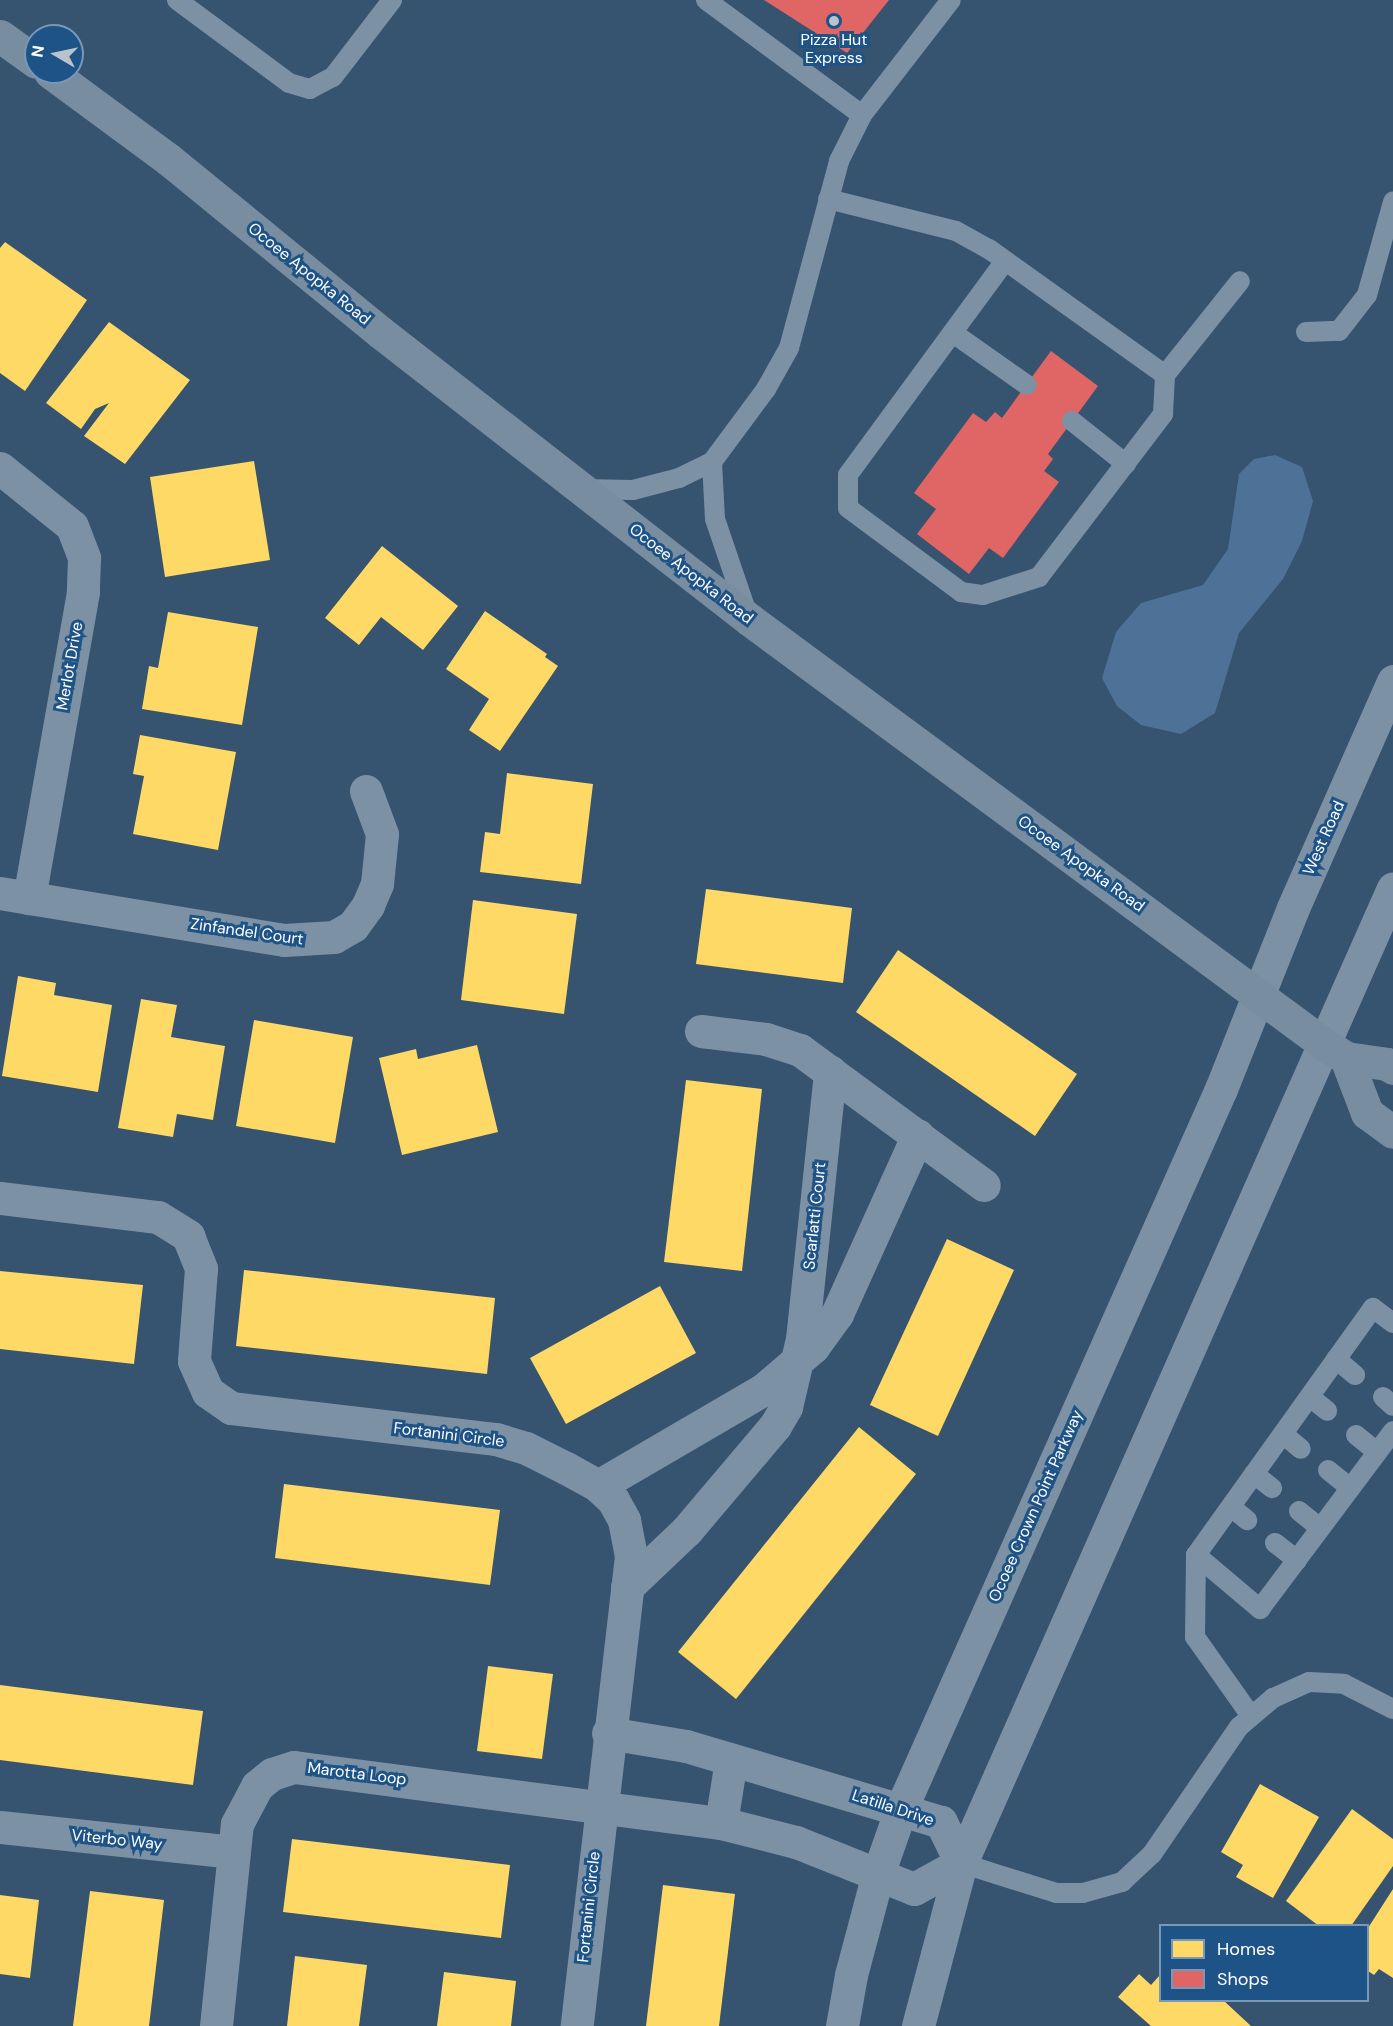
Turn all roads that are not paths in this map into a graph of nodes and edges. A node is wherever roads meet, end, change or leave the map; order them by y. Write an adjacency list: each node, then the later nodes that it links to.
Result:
1 (177, 0): 2 (lane)
2 (392, 0)
3 (706, 0): 8 (lane)
4 (951, 0): 8 (lane)
5 (0, 36): 6 (main road)
6 (24, 53)
7 (66, 84): 21 (main road, Ocoee Apopka Road)
8 (862, 115): 9 (lane)
9 (828, 199): 11 (lane); 18 (lane)
10 (1393, 202): 13 (lane)
11 (1005, 261): 14 (lane); 15 (lane)
12 (1240, 281): 15 (lane)
13 (1306, 332)
14 (953, 333): 16 (lane); 19 (lane)
15 (1165, 375): 19 (lane)
16 (1027, 385)
17 (1072, 421): 19 (lane)
18 (712, 462): 21 (lane); 22 (lane)
19 (1126, 464)
20 (0, 468): 26 (street, Merlot Drive)
21 (580, 489): 22 (main road, Ocoee Apopka Road)
22 (750, 621): 27 (main road, Ocoee Apopka Road)
23 (1393, 681): 27 (street, West Road)
24 (366, 791): 26 (street, Zinfandel Court)
25 (1393, 888): 29 (street)
26 (15, 895)
27 (1257, 995): 29 (main road, Ocoee Apopka Road); 65 (street, Ocoee Crown Point Parkway)
28 (701, 1031): 31 (street)
29 (1334, 1051): 30 (main road, Ocoee Apopka Road); 32 (main road); 69 (street)
30 (1393, 1068)
31 (830, 1071): 33 (street); 38 (street, Scarlatti Court)
32 (1393, 1132)
33 (918, 1135): 34 (street); 38 (street, Scarlatti Court)
34 (984, 1185)
35 (0, 1198): 49 (street, Fortanini Circle)
36 (1393, 1323): 37 (lane)
37 (1336, 1359): 39 (lane); 40 (lane)
38 (799, 1361): 49 (street, Scarlatti Court); 59 (street, Scarlatti Court)
39 (1356, 1375)
40 (1310, 1397): 41 (lane); 43 (lane)
41 (1327, 1412)
42 (1393, 1431): 46 (lane)
43 (1283, 1434): 45 (lane); 48 (lane)
44 (1356, 1435): 46 (lane)
45 (1301, 1449)
46 (1377, 1452): 51 (lane)
47 (1328, 1470): 51 (lane)
48 (1254, 1474): 50 (lane); 52 (lane)
49 (598, 1486): 59 (street, Fortanini Circle)
50 (1272, 1488)
51 (1350, 1488): 55 (lane)
52 (1231, 1507): 54 (lane); 57 (lane)
53 (1299, 1510): 55 (lane)
54 (1247, 1520)
55 (1320, 1528): 58 (lane)
56 (1275, 1543): 58 (lane)
57 (1196, 1555): 58 (lane); 61 (lane)
58 (1297, 1560)
59 (627, 1587): 62 (street, Fortanini Circle)
60 (1393, 1709): 61 (lane)
61 (1251, 1716): 69 (lane)
62 (608, 1733): 63 (street, Latilla Drive); 64 (street, Fortanini Circle)
63 (732, 1760): 65 (street, Latilla Drive); 66 (street)
64 (600, 1805): 66 (street); 68 (street, Marotta Loop); 72 (street, Fortanini Circle)
65 (901, 1809): 69 (street, Latilla Drive); 70 (street, Ocoee Crown Point Parkway)
66 (721, 1823): 70 (street)
67 (0, 1827): 68 (street, Viterbo Way)
68 (234, 1852): 71 (street, Marotta Loop)
69 (961, 1863): 70 (street); 74 (street)
70 (877, 1877): 73 (street, Ocoee Crown Point Parkway)
71 (216, 2026)
72 (577, 2026)
73 (842, 2026)
74 (918, 2026)

